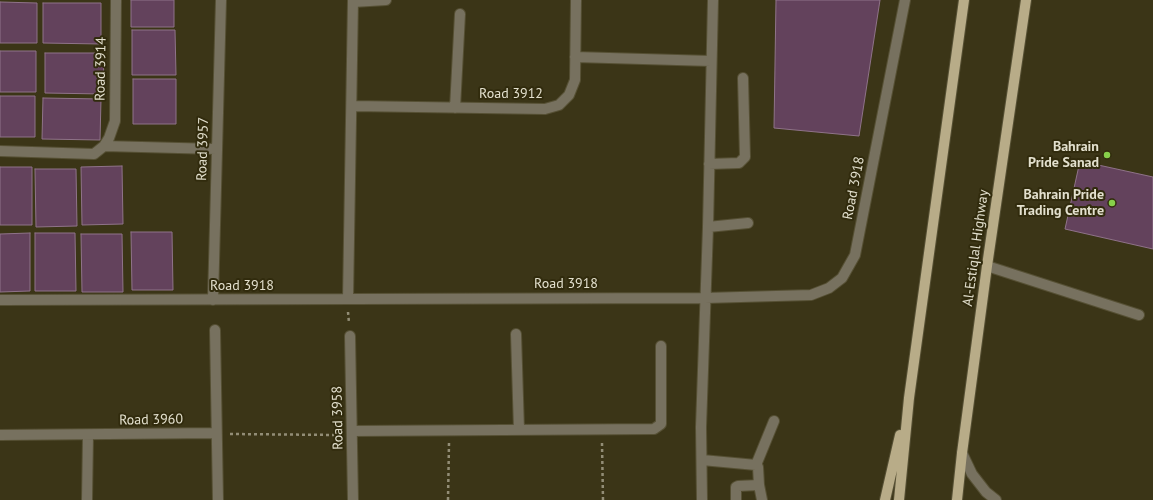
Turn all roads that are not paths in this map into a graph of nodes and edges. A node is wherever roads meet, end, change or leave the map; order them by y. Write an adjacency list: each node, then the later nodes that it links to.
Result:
1 (116, 0): 16 (street, Road 3914)
2 (222, 0): 17 (street, Road 3957)
3 (386, 0): 9 (street)
4 (576, 0): 11 (street, Road 3912)
5 (713, 0): 12 (street)
6 (905, 0): 23 (street, Road 3918)
7 (964, 0): 32 (main road)
8 (1026, 0): 22 (main road, Al-Estiqlal Highway)
9 (353, 1): 14 (street)
10 (460, 14): 15 (street)
11 (575, 57): 12 (street); 15 (street, Road 3912)
12 (711, 61): 19 (street)
13 (743, 78): 19 (street)
14 (353, 106): 15 (street, Road 3912); 24 (street)
15 (455, 108)
16 (107, 142): 17 (street); 18 (street)
17 (216, 149): 26 (street, Road 3957)
18 (0, 152)
19 (709, 164): 21 (street)
20 (748, 223): 21 (street)
21 (708, 227): 23 (street)
22 (987, 266): 27 (street); 39 (main road, Al-Estiqlal Highway)
23 (705, 298): 24 (street, Road 3918); 40 (street)
24 (348, 299): 26 (street, Road 3918)
25 (0, 300): 26 (street, Road 3918)
26 (213, 300)
27 (1139, 315)
28 (214, 330): 35 (street)
29 (516, 334): 34 (street)
30 (350, 336): 36 (street, Road 3958)
31 (661, 346): 34 (street)
32 (909, 398): 49 (main road); 50 (main road)
33 (774, 421): 41 (street)
34 (519, 430): 36 (street)
35 (216, 433): 38 (street, Road 3960); 44 (street)
36 (352, 433): 45 (street, Road 3958)
37 (0, 435): 38 (street, Road 3960)
38 (88, 436): 43 (street)
39 (962, 453): 51 (main road, Al-Estiqlal Highway); 52 (street)
40 (702, 460): 41 (street); 46 (street)
41 (756, 465): 42 (street)
42 (759, 485): 47 (street); 48 (street)
43 (87, 500)
44 (218, 500)
45 (353, 500)
46 (702, 500)
47 (736, 500)
48 (762, 500)
49 (884, 500)
50 (899, 500)
51 (957, 500)
52 (996, 500)

